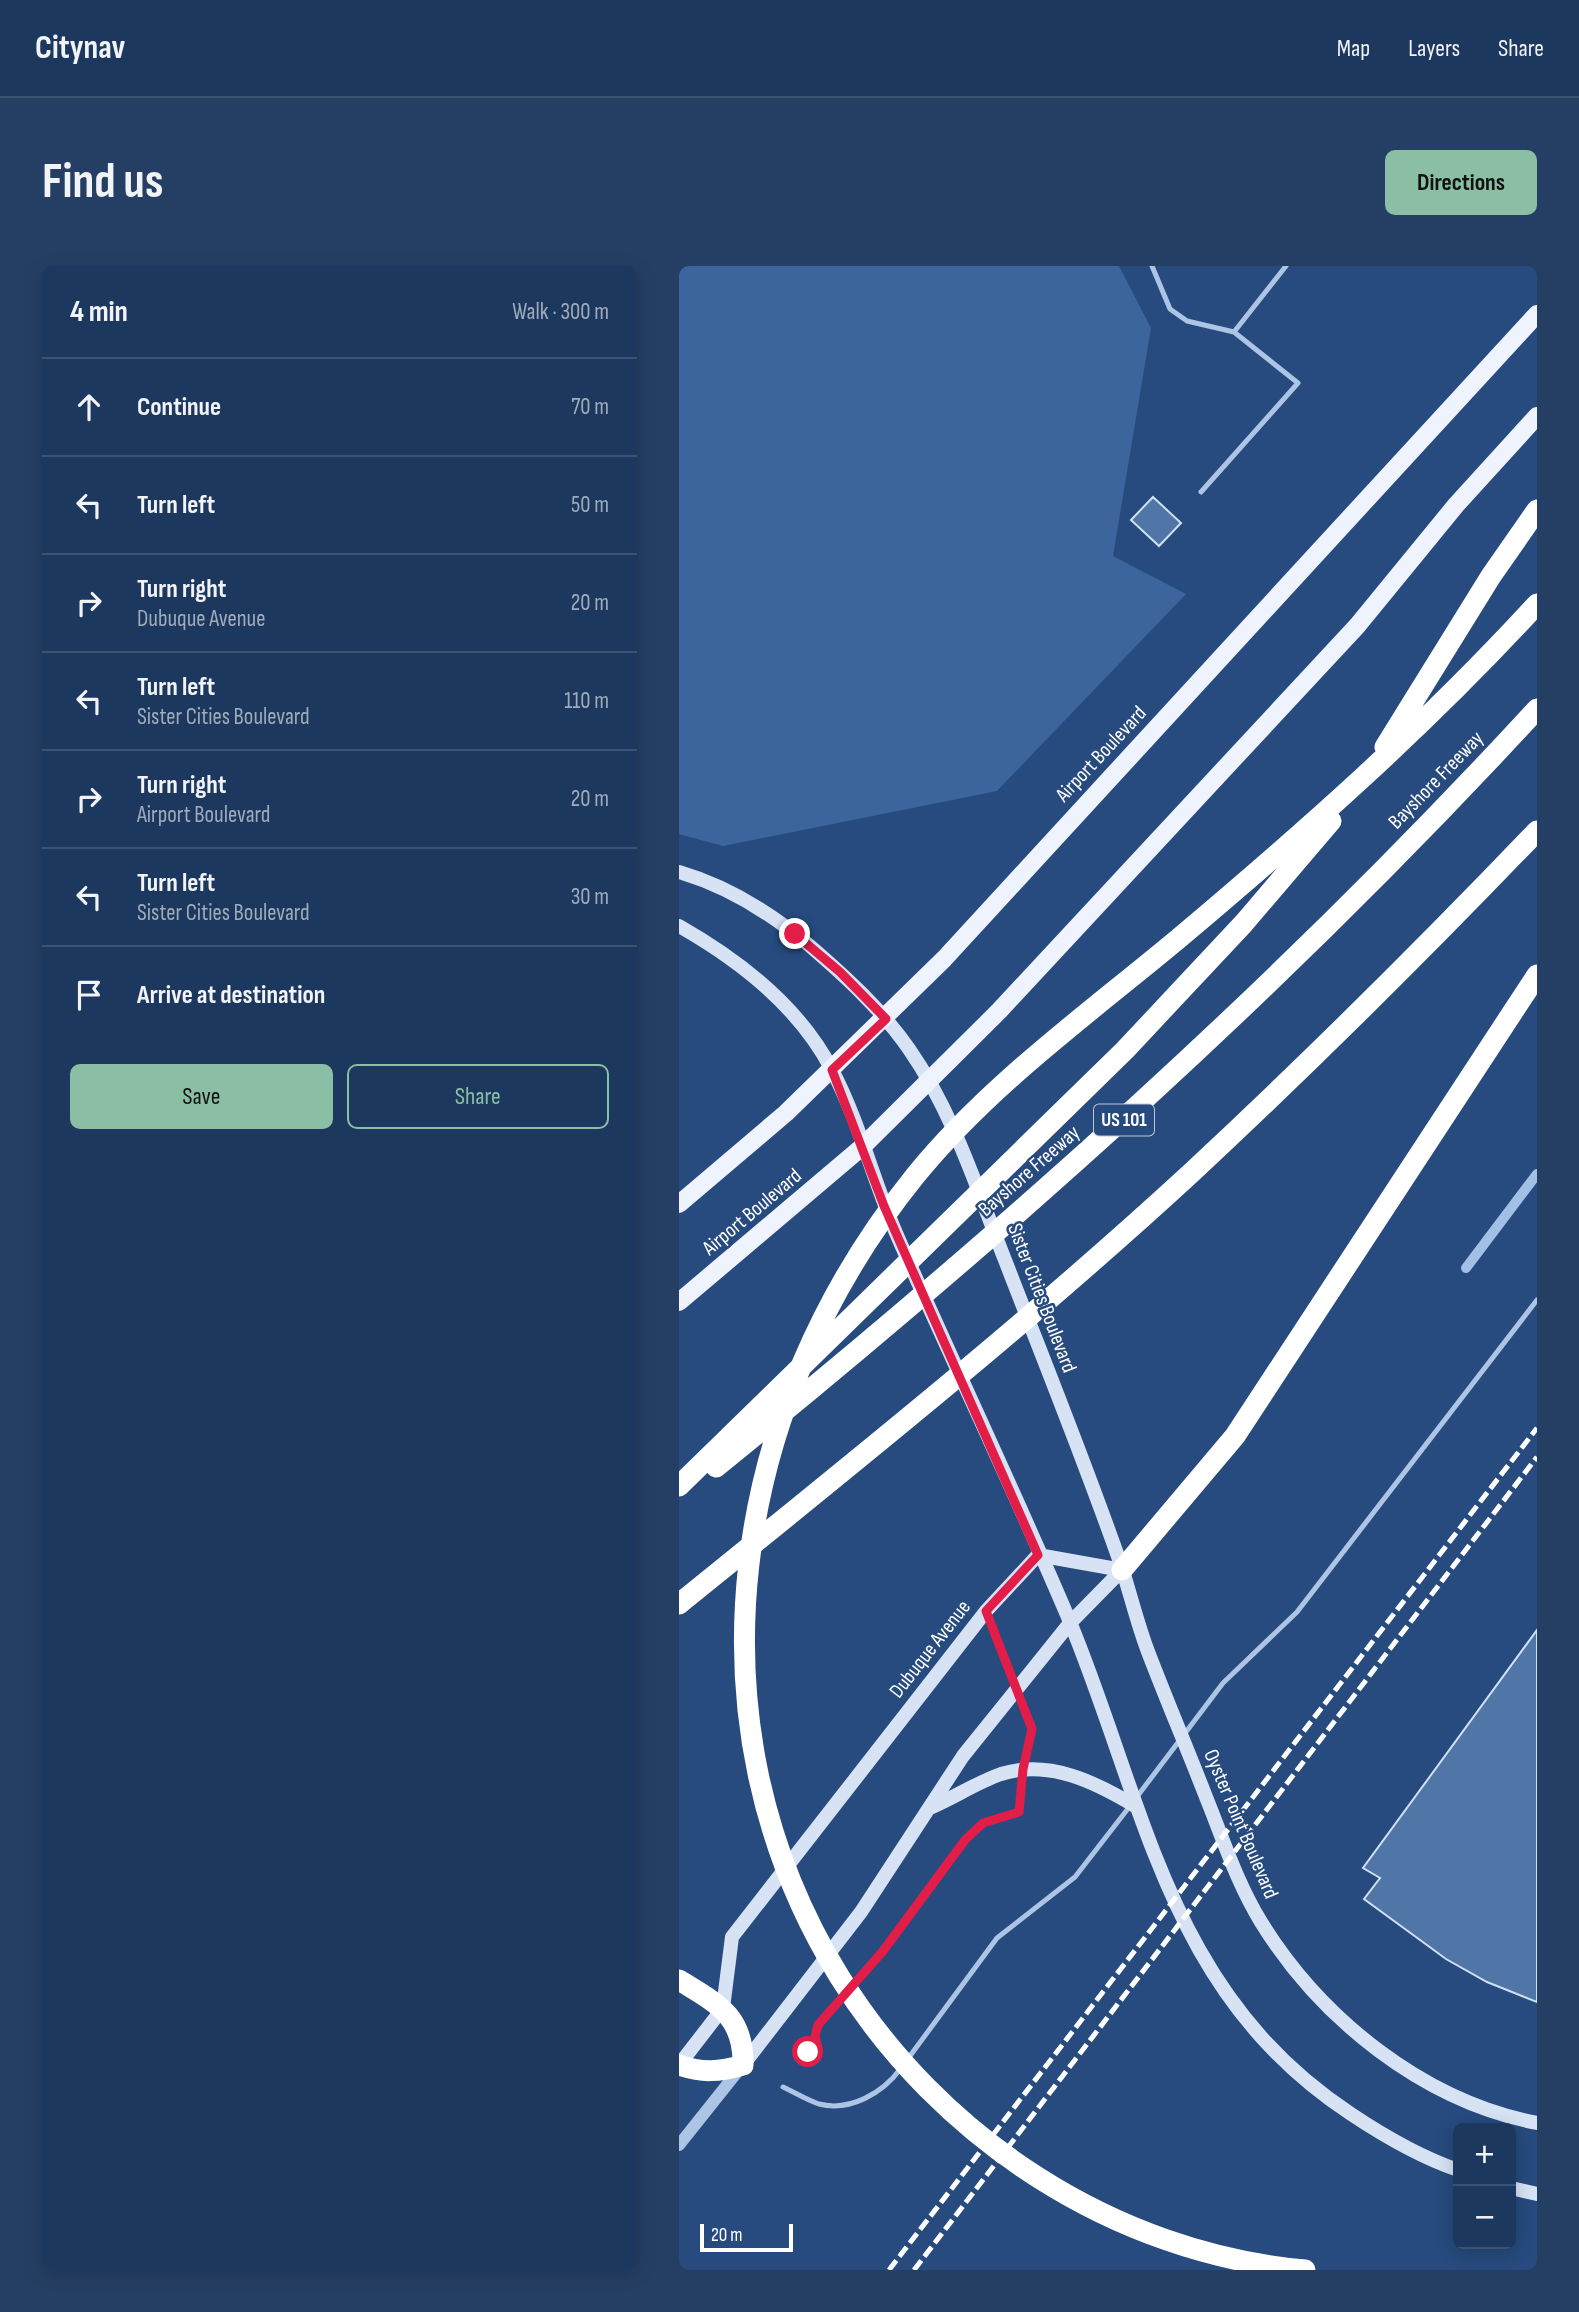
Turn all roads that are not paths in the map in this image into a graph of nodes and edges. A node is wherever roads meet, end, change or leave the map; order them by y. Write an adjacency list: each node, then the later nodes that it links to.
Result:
1 (1151, 266): 4 (lane)
2 (1286, 266): 4 (lane)
3 (1537, 314): 14 (main road, Airport Boulevard)
4 (1234, 332): 6 (lane)
5 (1537, 416): 16 (main road, Airport Boulevard)
6 (1201, 492)
7 (1537, 510): 21 (highway)
8 (1537, 604): 39 (highway)
9 (1537, 709): 22 (highway, Bayshore Freeway / US 101)
10 (1537, 831): 25 (highway)
11 (679, 872): 14 (main road, Sister Cities Boulevard)
12 (679, 926): 15 (main road)
13 (1537, 975): 24 (highway)
14 (886, 1019): 15 (main road, Airport Boulevard); 16 (main road, Sister Cities Boulevard)
15 (832, 1070): 17 (main road); 18 (main road, Airport Boulevard)
16 (929, 1082): 17 (main road, Airport Boulevard); 24 (main road, Sister Cities Boulevard)
17 (862, 1147): 20 (main road, Airport Boulevard); 23 (main road)
18 (679, 1204)
19 (1537, 1300): 33 (lane)
20 (679, 1303)
21 (679, 1486)
22 (679, 1497)
23 (1038, 1555): 24 (main road); 26 (main road); 30 (main road, Dubuque Avenue)
24 (1122, 1570): 26 (main road); 34 (main road, Oyster Point Boulevard)
25 (679, 1604)
26 (1070, 1623): 27 (main road); 28 (main road)
27 (1135, 1805): 28 (main road); 36 (main road)
28 (932, 1808): 31 (main road)
29 (679, 1980): 30 (highway)
30 (723, 2008): 31 (highway); 32 (main road)
31 (743, 2064): 32 (highway); 35 (street)
32 (679, 2065)
33 (783, 2087)
34 (1537, 2123)
35 (679, 2145)
36 (1453, 2168)
37 (1516, 2189): 38 (main road)
38 (1537, 2193)
39 (1295, 2269)

